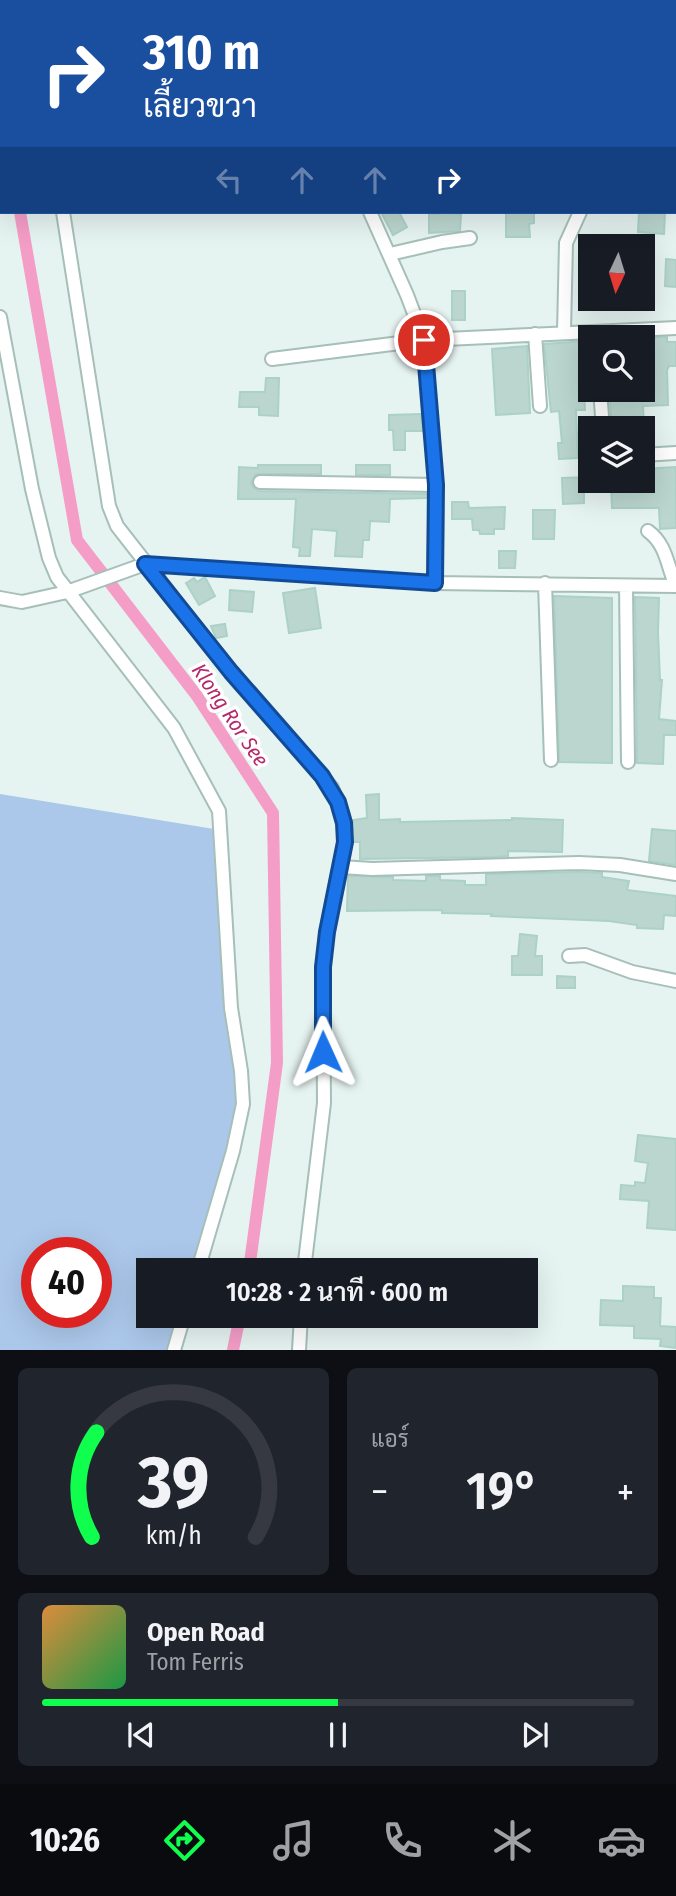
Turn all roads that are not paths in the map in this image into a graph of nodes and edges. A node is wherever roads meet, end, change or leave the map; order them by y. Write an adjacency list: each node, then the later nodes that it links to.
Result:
1 (63, 214): 21 (street)
2 (371, 214): 5 (street)
3 (579, 214): 9 (street)
4 (470, 238): 5 (street)
5 (390, 254): 13 (street)
6 (0, 317): 12 (street)
7 (676, 328): 8 (street)
8 (655, 330)
9 (564, 332): 10 (street); 11 (street)
10 (578, 333)
11 (535, 334): 13 (street); 15 (street)
12 (1, 340): 26 (street)
13 (424, 340): 14 (street); 19 (street)
14 (272, 359)
15 (540, 406)
16 (676, 453): 17 (street)
17 (655, 454)
18 (260, 482): 19 (street)
19 (436, 485): 22 (street)
20 (648, 531): 25 (street)
21 (140, 565): 22 (street); 26 (street); 30 (street)
22 (435, 583): 23 (street)
23 (545, 583): 24 (street); 28 (street)
24 (626, 586): 25 (street); 29 (street)
25 (676, 586)
26 (71, 590): 27 (street); 34 (street)
27 (0, 598)
28 (551, 760)
29 (628, 762)
30 (341, 867): 31 (street); 35 (street)
31 (676, 874)
32 (569, 956): 33 (street)
33 (676, 981)
34 (202, 1258)
35 (305, 1258)
36 (180, 1328): 38 (street)
37 (300, 1328): 39 (street)
38 (174, 1350)
39 (299, 1350)

